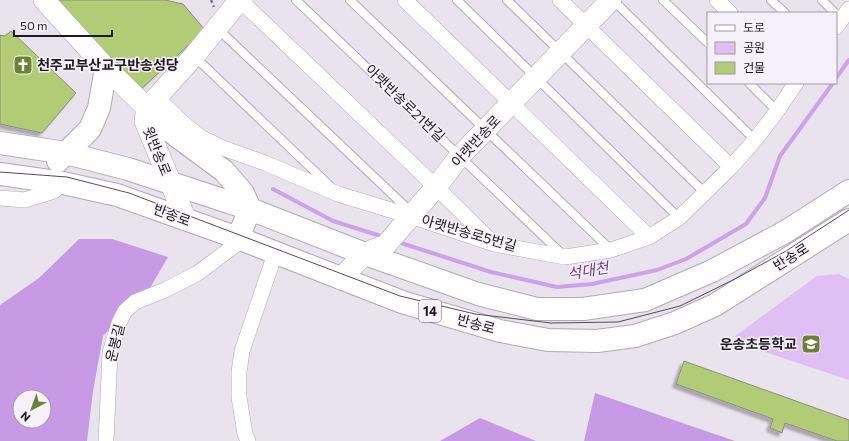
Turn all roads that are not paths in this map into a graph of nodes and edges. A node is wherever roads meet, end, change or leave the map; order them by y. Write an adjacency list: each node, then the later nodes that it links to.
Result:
1 (44, 0): 22 (main road, 윗반송로)
2 (241, 0): 18 (main road); 39 (street)
3 (296, 0): 33 (lane, 아랫반송로21번길)
4 (350, 0): 29 (lane)
5 (405, 0): 27 (street)
6 (457, 0): 23 (lane)
7 (507, 0): 20 (lane)
8 (560, 0): 17 (street)
9 (612, 0): 17 (main road, 아랫반송로); 30 (lane)
10 (663, 0): 19 (lane)
11 (717, 0): 14 (street)
12 (771, 0): 15 (lane)
13 (822, 0): 16 (lane)
14 (729, 12)
15 (784, 12)
16 (836, 12)
17 (586, 26): 20 (main road, 아랫반송로); 34 (street)
18 (217, 28): 21 (main road); 45 (lane)
19 (707, 42)
20 (560, 53): 23 (main road, 아랫반송로); 41 (lane)
21 (194, 56): 26 (main road); 42 (lane, 아랫반송로5번길)
22 (106, 68): 26 (main road, 윗반송로); 32 (main road)
23 (536, 78): 27 (main road, 아랫반송로); 46 (lane)
24 (750, 84): 28 (lane)
25 (795, 84): 28 (street, 아랫반송로5번길)
26 (152, 103): 37 (main road, 윗반송로); 42 (street, 아랫반송로5번길); 44 (main road)
27 (512, 103): 29 (main road, 아랫반송로); 49 (street)
28 (777, 111): 30 (street, 아랫반송로5번길)
29 (486, 130): 33 (main road, 아랫반송로); 52 (lane)
30 (755, 140): 34 (street, 아랫반송로5번길)
31 (0, 143): 32 (main road, 반송로 / 14)
32 (66, 153): 36 (main road); 37 (main road, 반송로 / 14)
33 (460, 156): 39 (main road, 아랫반송로); 55 (lane, 아랫반송로21번길)
34 (731, 167): 41 (street, 아랫반송로5번길)
35 (0, 174): 36 (main road, 반송로 / 14)
36 (39, 180): 38 (main road, 반송로 / 14)
37 (169, 182): 44 (main road, 반송로 / 14); 47 (main road, 윗반송로)
38 (63, 183): 43 (street); 47 (main road, 반송로 / 14)
39 (436, 186): 45 (main road, 아랫반송로); 51 (street)
40 (849, 191): 54 (main road, 반송로 / 14)
41 (705, 193): 46 (street, 아랫반송로5번길)
42 (338, 194): 45 (street, 아랫반송로5번길)
43 (0, 198)
44 (250, 209): 50 (main road); 54 (main road, 반송로 / 14)
45 (410, 216): 51 (street, 아랫반송로5번길); 54 (main road, 아랫반송로)
46 (679, 218): 49 (street, 아랫반송로5번길)
47 (186, 220): 50 (main road, 반송로 / 14)
48 (849, 220): 56 (main road, 반송로 / 14)
49 (649, 237): 52 (street, 아랫반송로5번길)
50 (238, 238): 53 (main road, 반송로 / 14); 57 (street, 운봉길)
51 (494, 244): 55 (street, 아랫반송로5번길)
52 (610, 250): 55 (street, 아랫반송로5번길)
53 (275, 254): 56 (main road, 반송로 / 14); 58 (street)
54 (364, 254): 56 (main road, 아랫반송로)
55 (565, 257)
56 (341, 278)
57 (106, 441)
58 (248, 441)

